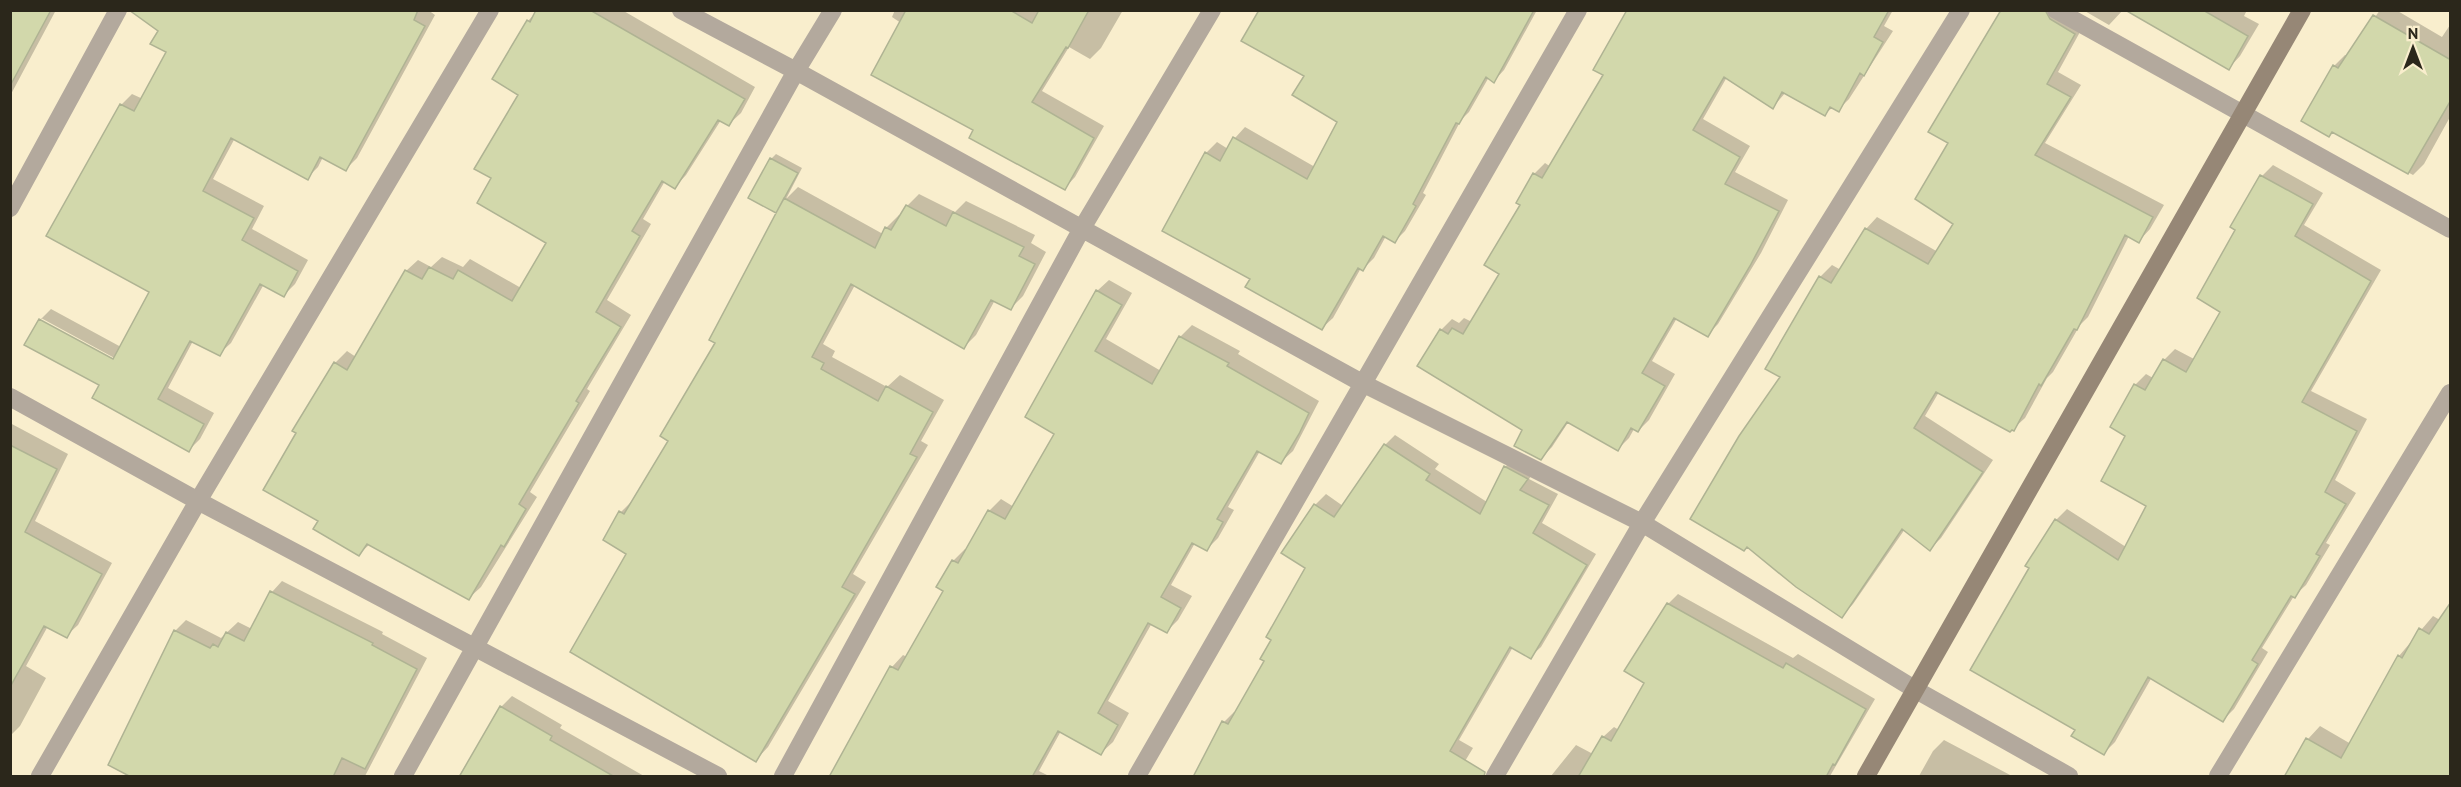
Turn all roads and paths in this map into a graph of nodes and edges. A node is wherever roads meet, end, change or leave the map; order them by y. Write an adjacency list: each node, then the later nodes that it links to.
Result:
1 (118, 10): 12 (street)
2 (490, 10): 18 (street)
3 (681, 10): 10 (street)
4 (833, 10): 10 (street)
5 (1212, 10): 14 (street)
6 (1578, 10): 15 (street)
7 (1961, 10): 19 (street)
8 (2056, 10): 11 (street)
9 (2302, 10): 11 (main road)
10 (796, 71): 14 (street); 20 (street)
11 (2243, 114): 13 (street); 21 (main road)
12 (10, 208)
13 (2451, 229)
14 (1081, 230): 15 (street); 25 (street)
15 (1362, 383): 19 (street); 26 (street)
16 (2451, 393): 30 (street)
17 (10, 397): 18 (street)
18 (198, 501): 20 (street); 22 (street)
19 (1642, 523): 21 (street); 27 (street)
20 (474, 648): 23 (street); 24 (street)
21 (1916, 690): 28 (main road); 29 (street)
22 (40, 777)
23 (403, 777)
24 (718, 777)
25 (783, 777)
26 (1137, 777)
27 (1495, 777)
28 (1866, 777)
29 (2069, 777)
30 (2218, 777)

